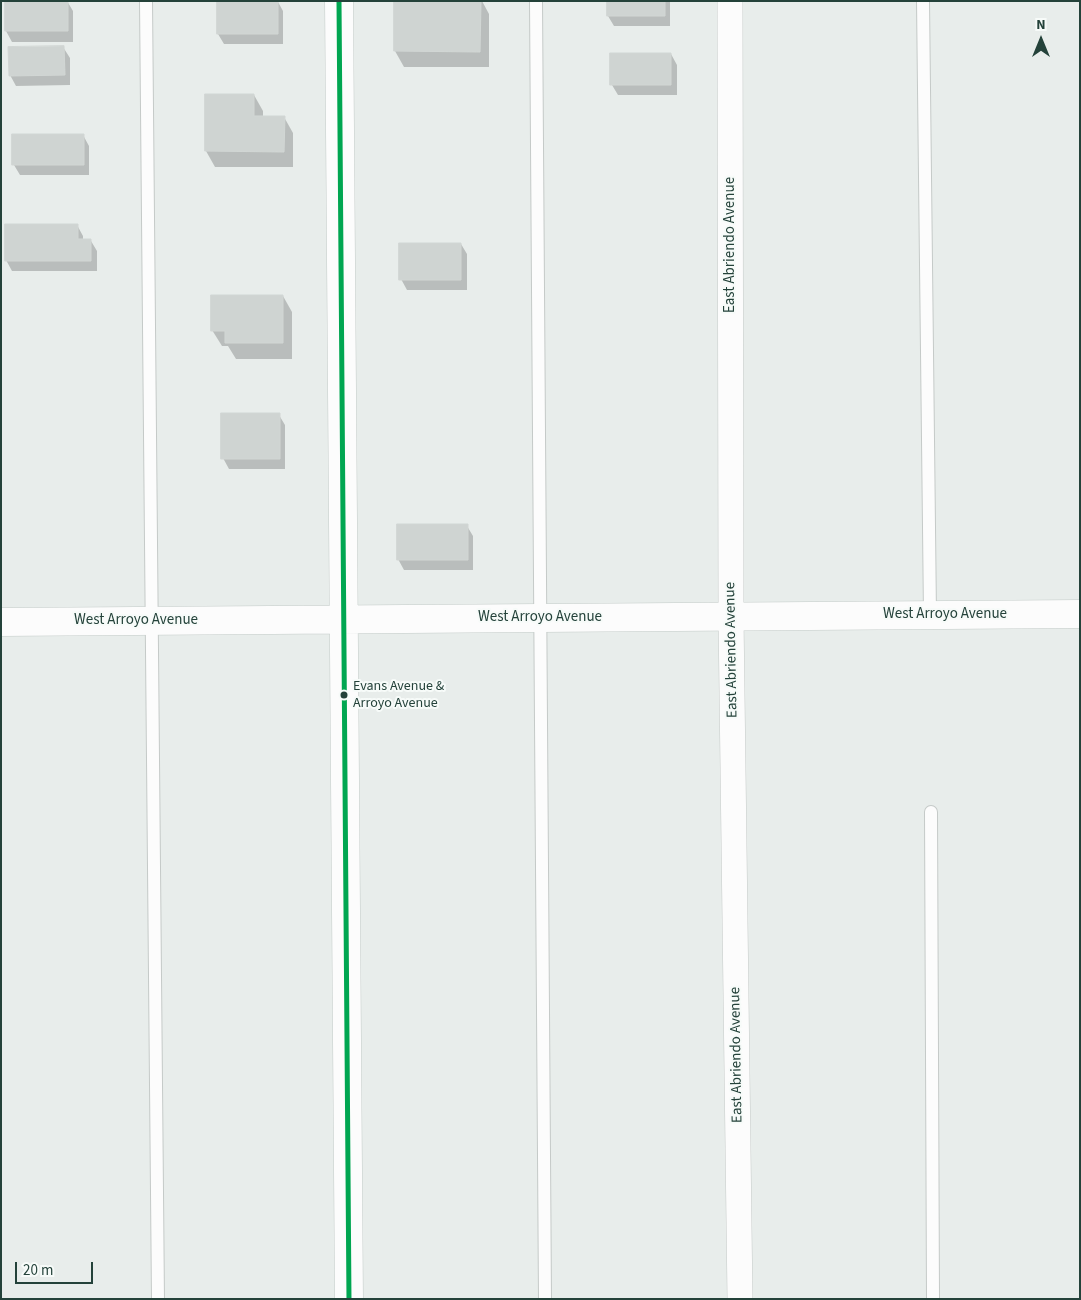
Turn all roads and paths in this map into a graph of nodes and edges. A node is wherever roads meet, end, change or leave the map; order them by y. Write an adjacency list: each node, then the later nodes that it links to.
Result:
1 (146, 1): 11 (lane)
2 (339, 1): 10 (street)
3 (536, 1): 9 (lane)
4 (730, 1): 8 (street, East Abriendo Avenue)
5 (923, 1): 7 (lane)
6 (1080, 614): 7 (street, West Arroyo Avenue)
7 (930, 615): 8 (street, West Arroyo Avenue)
8 (732, 617): 9 (street, West Arroyo Avenue); 17 (street, East Abriendo Avenue)
9 (539, 618): 10 (street, West Arroyo Avenue); 16 (lane)
10 (343, 619): 11 (street, West Arroyo Avenue); 15 (street)
11 (152, 621): 12 (street, West Arroyo Avenue); 14 (lane)
12 (1, 622)
13 (931, 812): 18 (lane)
14 (158, 1299)
15 (349, 1299)
16 (544, 1299)
17 (740, 1299)
18 (933, 1299)

